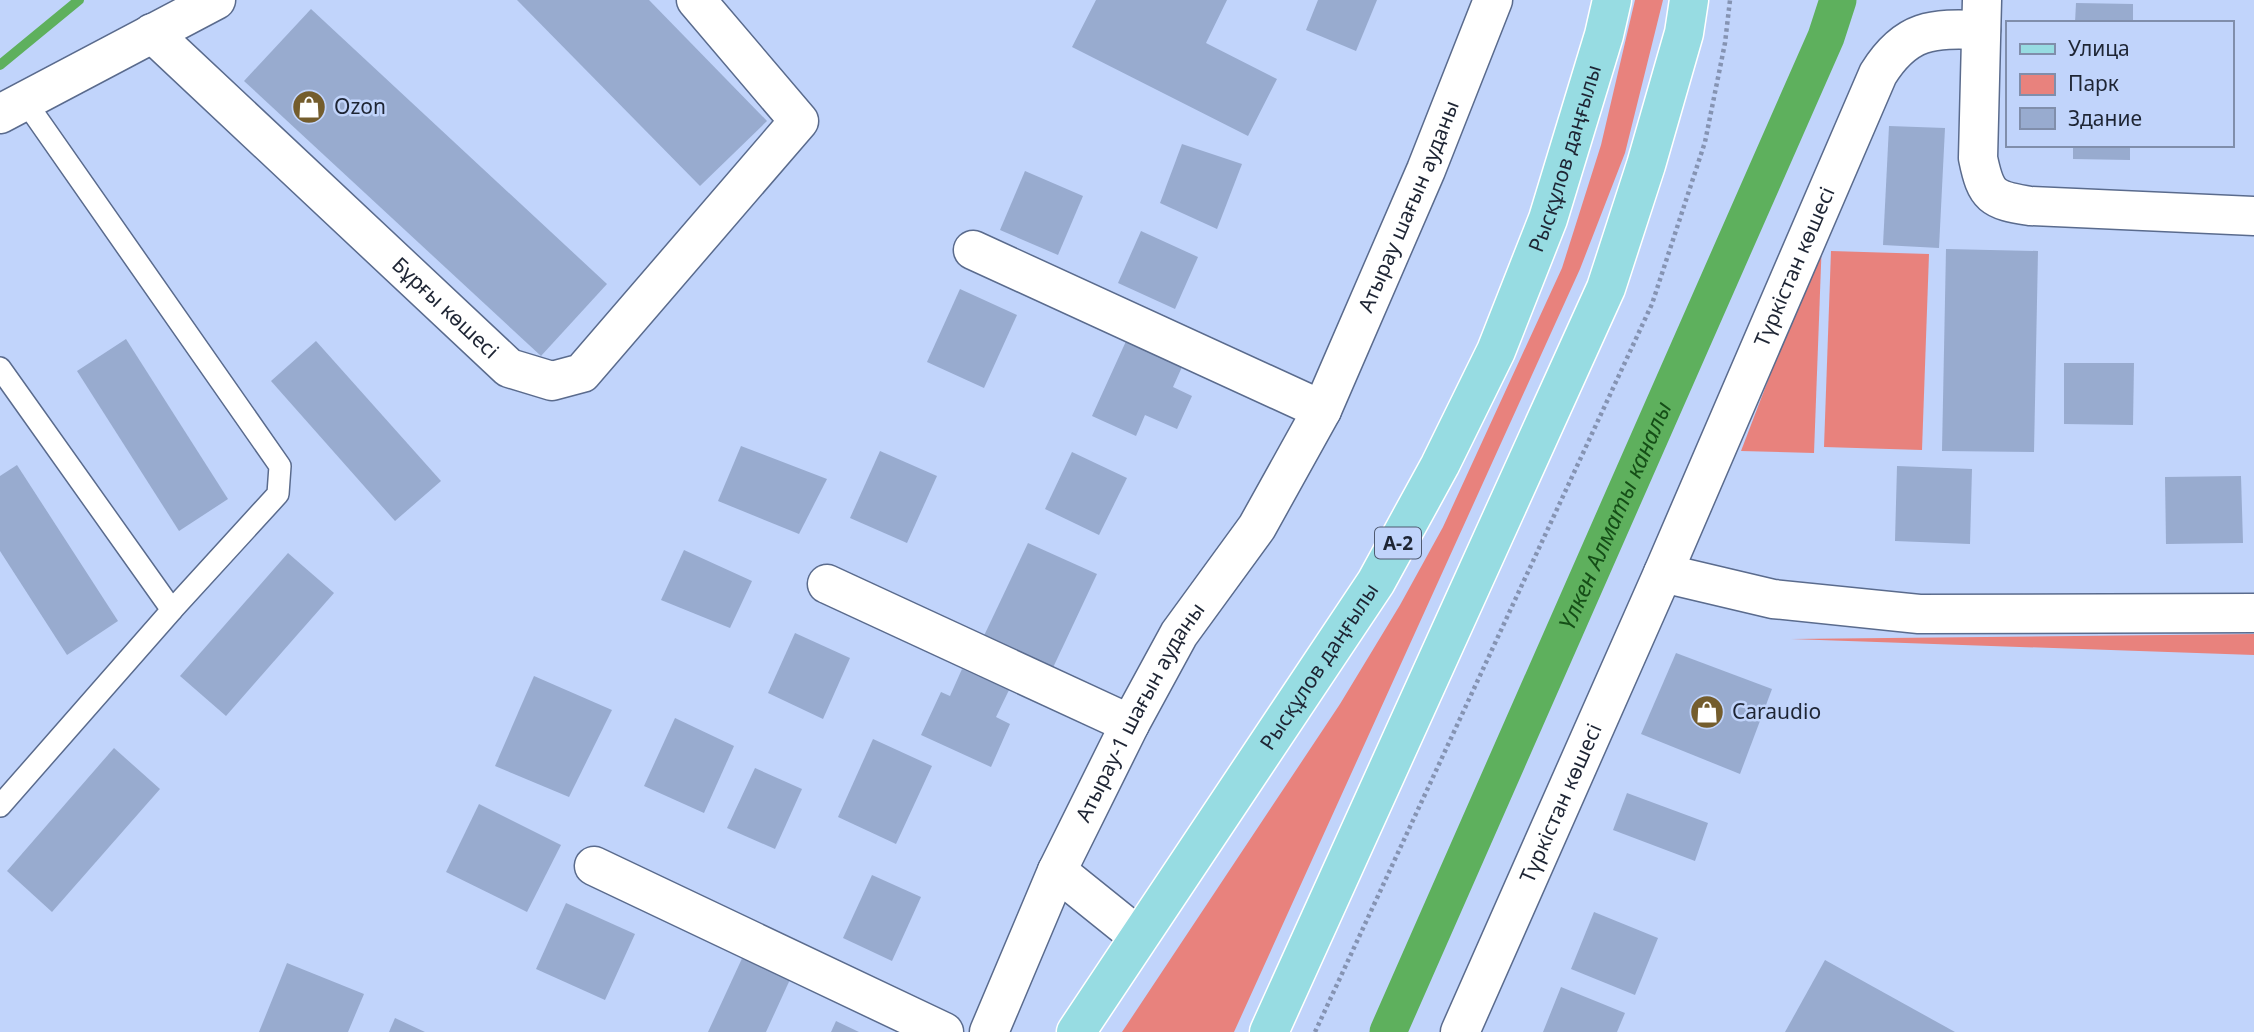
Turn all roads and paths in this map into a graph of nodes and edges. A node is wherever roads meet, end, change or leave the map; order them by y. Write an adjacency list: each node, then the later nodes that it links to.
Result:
1 (216, 0): 8 (street)
2 (696, 0): 8 (street, Бұрғы көшесі)
3 (1493, 0): 13 (street, Атырау шағын ауданы)
4 (1612, 0): 22 (main road, Рысқұлов даңғылы / A-2)
5 (1689, 0): 26 (main road)
6 (1730, 0): 27 (path)
7 (1982, 15): 10 (street, Түркістан көшесі); 14 (street, Түркістан көшесі)
8 (152, 33): 9 (street)
9 (12, 107): 16 (lane)
10 (2254, 216)
11 (974, 250): 13 (street)
12 (0, 368): 16 (lane)
13 (1322, 410): 18 (street, Атырау-1 шағын ауданы)
14 (1662, 573): 17 (street); 28 (street, Түркістан көшесі)
15 (827, 584): 18 (street)
16 (172, 610): 19 (lane)
17 (2254, 613)
18 (1130, 724): 21 (street, Атырау-1 шағын ауданы)
19 (0, 806)
20 (594, 866): 23 (street)
21 (1057, 871): 22 (street); 24 (street, Атырау-1 шағын ауданы)
22 (1139, 937): 25 (main road, Рысқұлов даңғылы / A-2)
23 (944, 1032)
24 (989, 1032)
25 (1076, 1032)
26 (1269, 1032)
27 (1315, 1032)
28 (1460, 1032)

